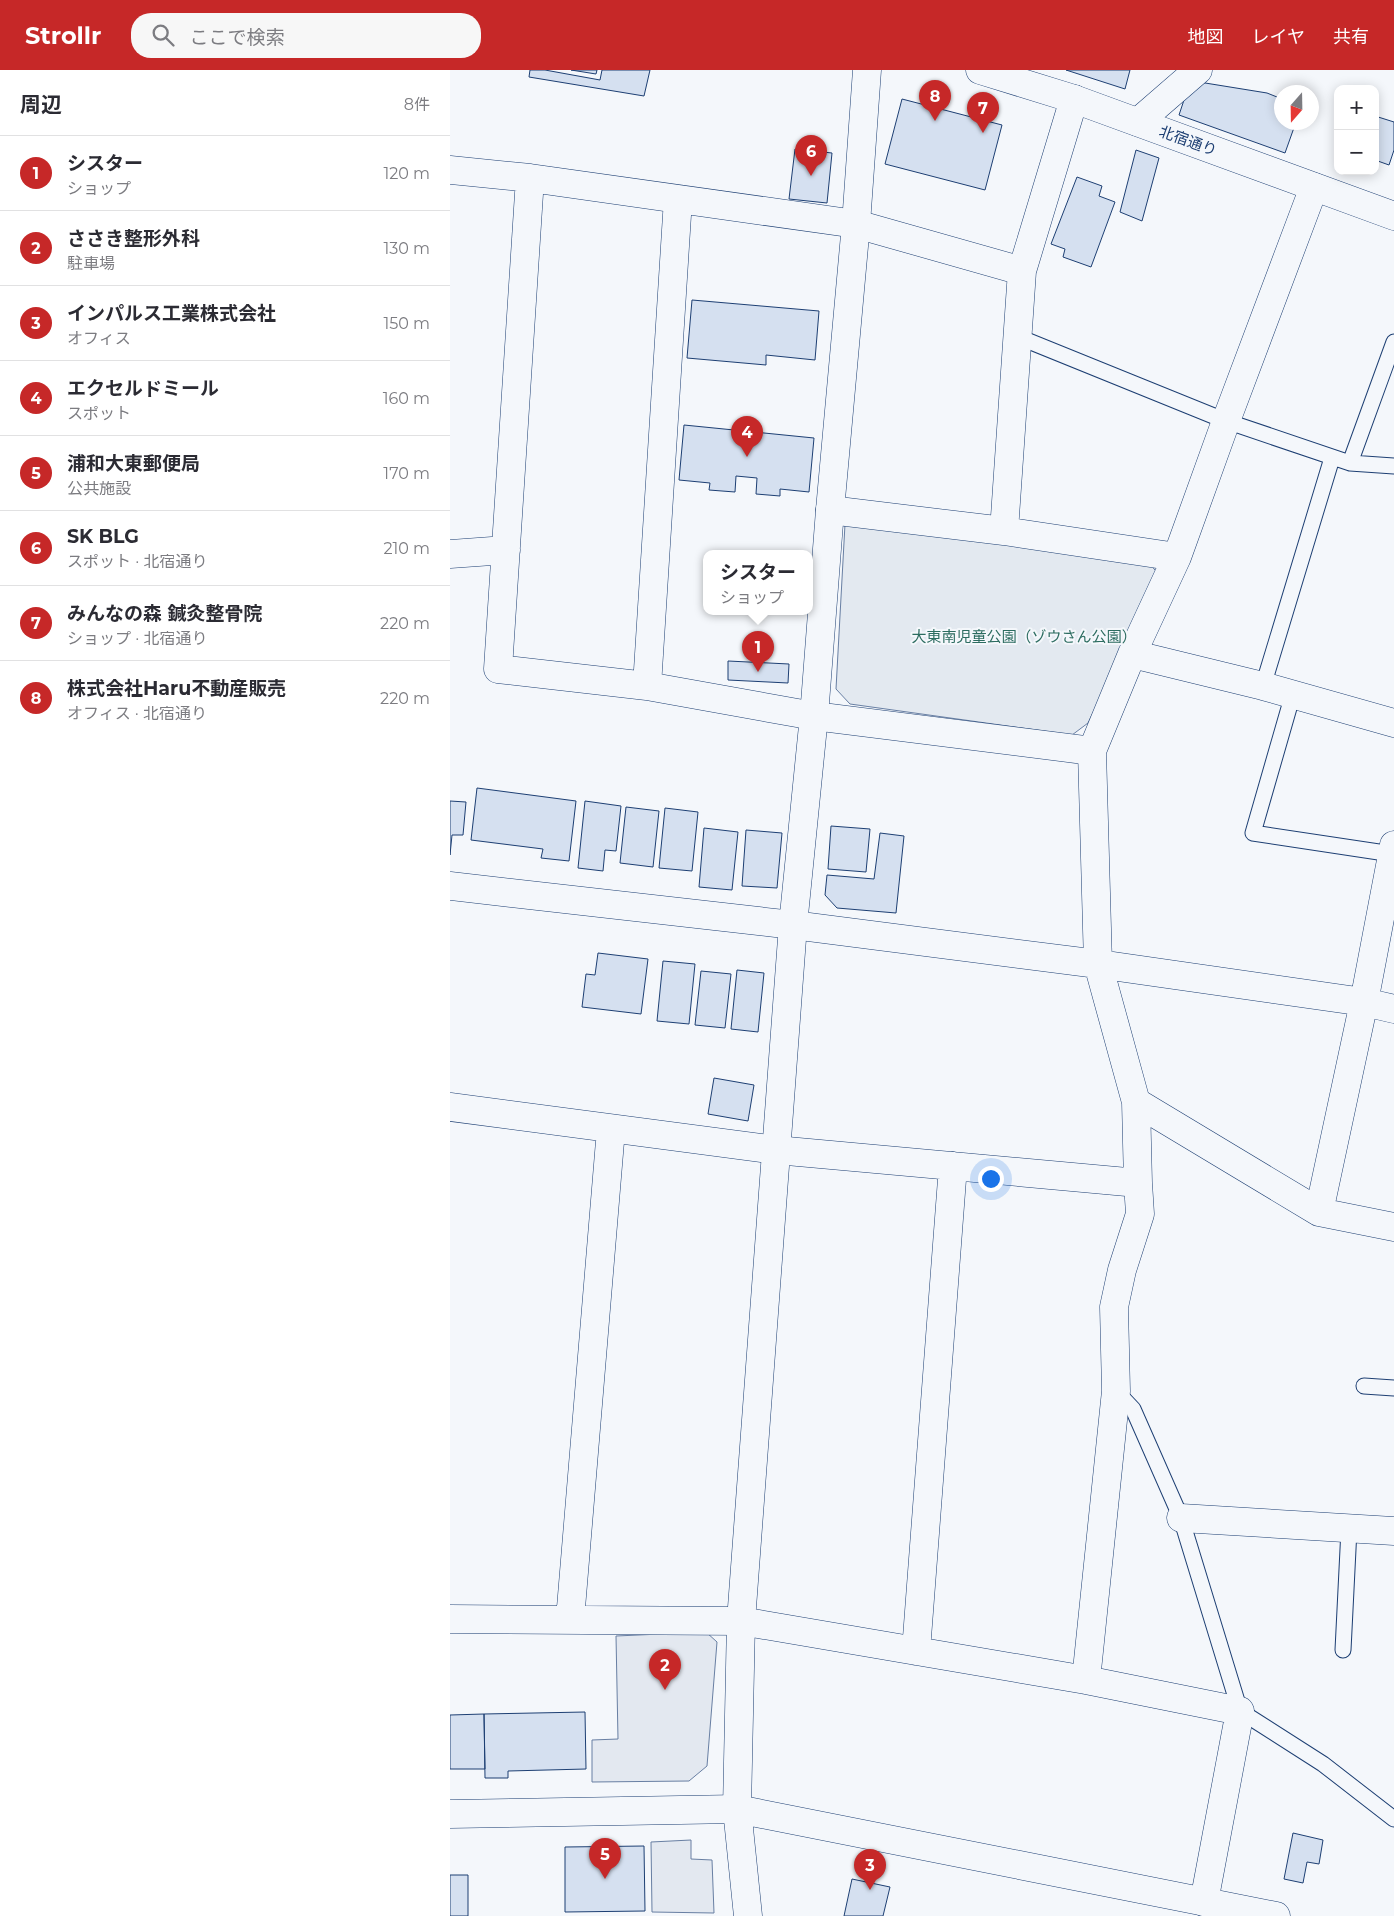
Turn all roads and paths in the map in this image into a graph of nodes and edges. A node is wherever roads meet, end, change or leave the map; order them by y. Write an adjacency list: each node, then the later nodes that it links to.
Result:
1 (867, 70): 12 (street)
2 (980, 70): 4 (street, 北宿通り)
3 (1188, 73): 6 (street)
4 (1015, 75): 5 (street, 北宿通り)
5 (1074, 99): 6 (street, 北宿通り); 13 (street)
6 (1138, 122): 9 (street, 北宿通り)
7 (450, 170): 8 (street)
8 (530, 178): 10 (street); 22 (street)
9 (1314, 187): 11 (street, 北宿通り); 16 (street)
10 (678, 199): 12 (street); 26 (street)
11 (1394, 216)
12 (856, 224): 13 (street); 20 (street)
13 (1022, 271): 14 (street)
14 (1016, 336): 16 (lane); 21 (street)
15 (1394, 342): 18 (lane)
16 (1226, 422): 17 (lane); 24 (street)
17 (1332, 458): 18 (lane); 27 (lane)
18 (1350, 463): 19 (lane)
19 (1394, 466)
20 (830, 510): 21 (street); 29 (street)
21 (1004, 531): 24 (street)
22 (506, 550): 23 (street); 26 (street)
23 (450, 554)
24 (1177, 557): 25 (street)
25 (1132, 654): 27 (street); 31 (street)
26 (647, 686): 29 (street)
27 (1263, 686): 28 (street)
28 (1293, 694): 30 (street); 32 (lane)
29 (814, 716): 31 (street); 34 (street)
30 (1394, 723)
31 (1092, 751): 35 (street)
32 (1392, 859): 36 (street)
33 (450, 886): 34 (street)
34 (793, 925): 35 (street); 41 (street)
35 (1098, 964): 36 (street); 38 (street)
36 (1364, 1002): 37 (street); 44 (street)
37 (1394, 1009)
38 (1136, 1102): 43 (street); 44 (street)
39 (450, 1110): 40 (street)
40 (611, 1129): 41 (street); 53 (street)
41 (776, 1150): 42 (street); 54 (street)
42 (953, 1166): 43 (street); 55 (street)
43 (1138, 1183): 48 (street)
44 (1319, 1212): 45 (street)
45 (1394, 1226)
46 (1364, 1386): 47 (lane)
47 (1394, 1388)
48 (1116, 1392): 49 (lane); 57 (street)
49 (1181, 1518): 50 (street); 58 (lane)
50 (1349, 1528): 51 (street); 56 (lane)
51 (1394, 1532)
52 (450, 1619): 53 (street)
53 (570, 1620): 54 (street)
54 (741, 1621): 55 (street); 59 (street)
55 (916, 1650): 57 (street)
56 (1343, 1650)
57 (1086, 1680): 58 (street)
58 (1240, 1711): 61 (lane); 62 (street)
59 (737, 1808): 60 (street); 62 (street); 63 (street)
60 (450, 1814)
61 (1394, 1819)
62 (1204, 1902): 64 (street)
63 (748, 1916)
64 (1276, 1916)

